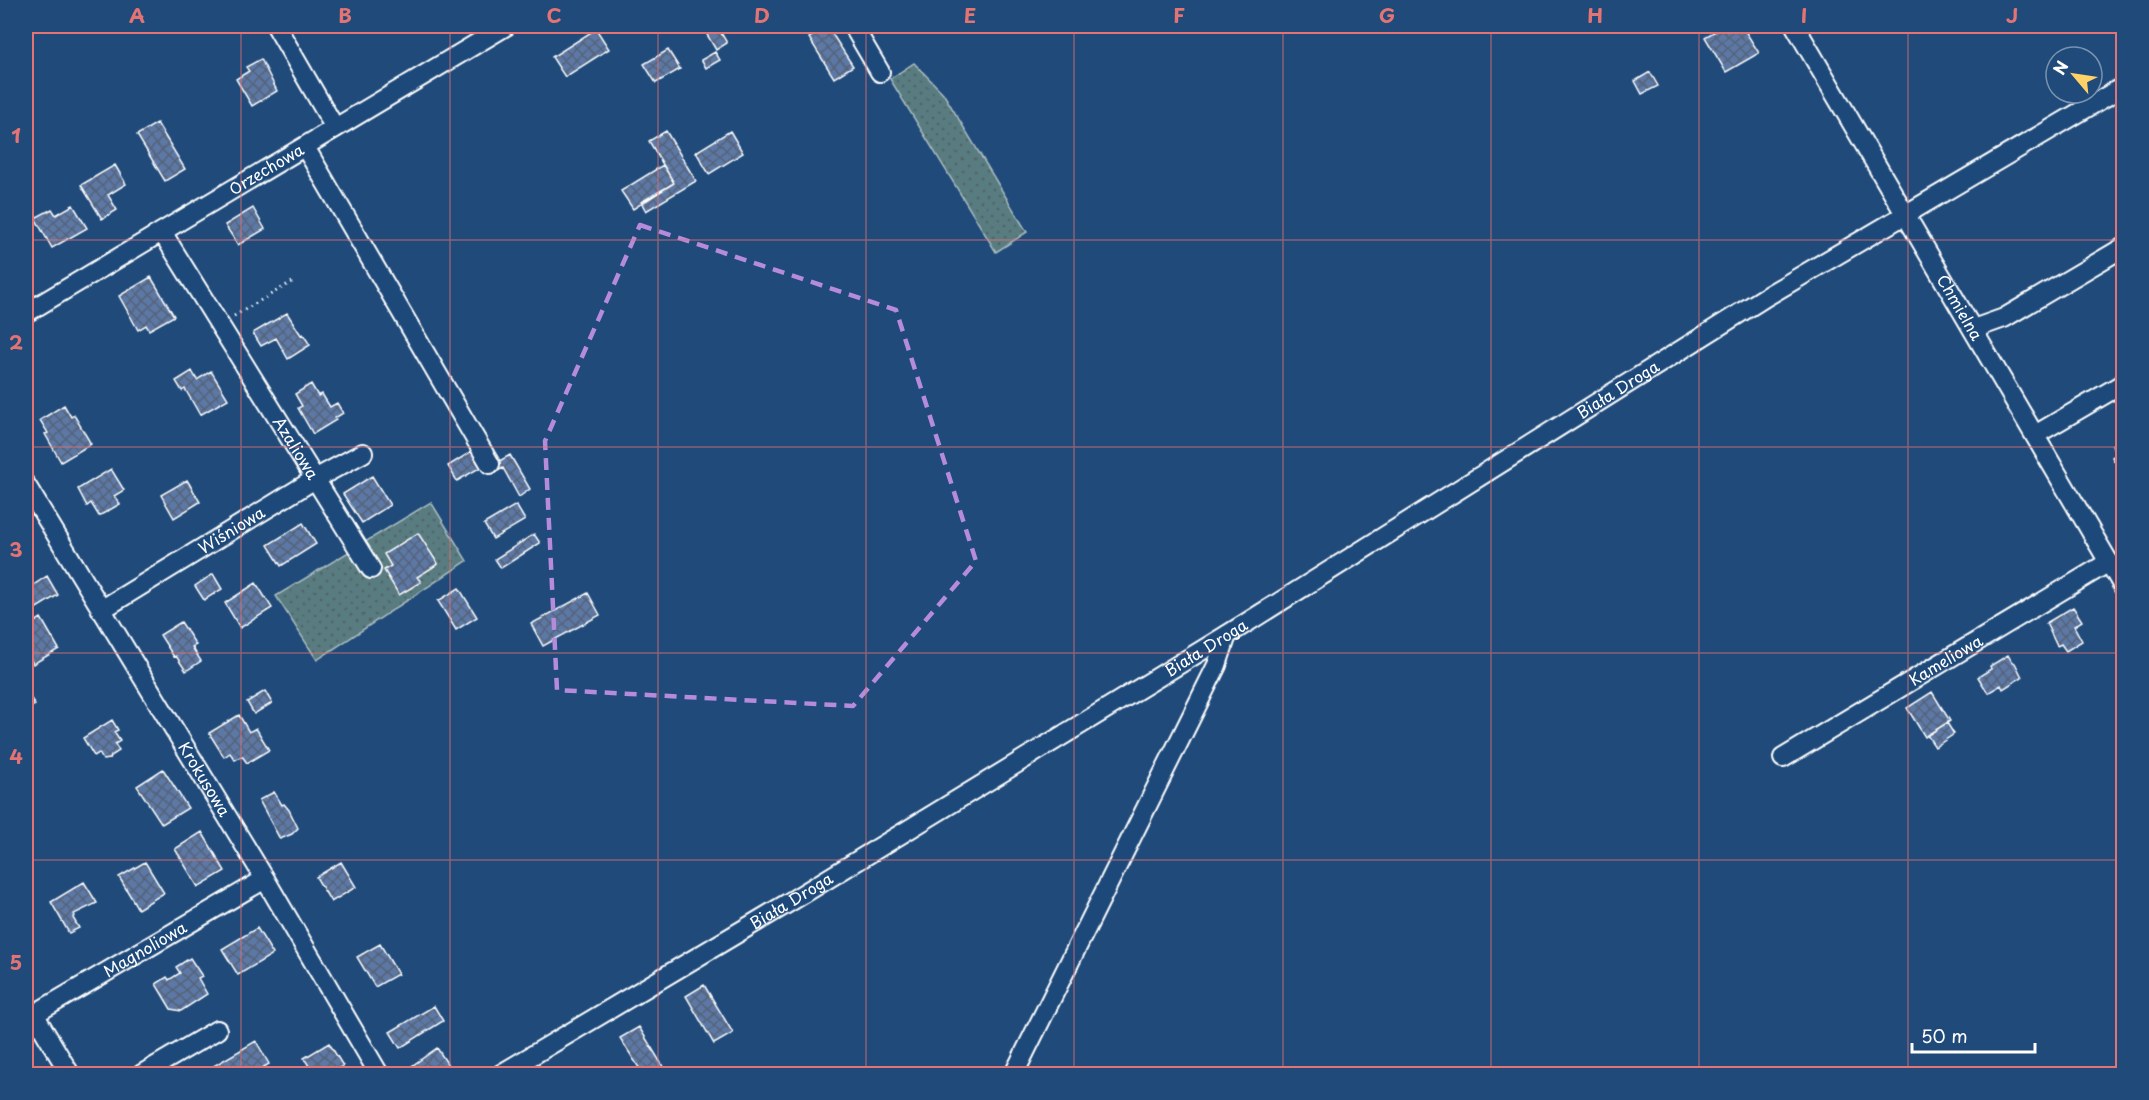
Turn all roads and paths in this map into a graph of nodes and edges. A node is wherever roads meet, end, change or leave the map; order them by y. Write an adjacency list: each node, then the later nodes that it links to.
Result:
1 (276, 26): 7 (street)
2 (506, 26): 7 (street, Orzechowa)
3 (853, 26): 5 (street)
4 (1794, 26): 9 (street, Chmielna)
5 (880, 72)
6 (2124, 86): 9 (street, Biała Droga)
7 (335, 128): 8 (street, Orzechowa)
8 (305, 147): 10 (street, Orzechowa); 19 (street)
9 (1906, 216): 15 (street, Chmielna); 26 (street, Biała Droga)
10 (162, 232): 13 (street, Orzechowa); 14 (street, Azaliowa)
11 (2124, 247): 15 (street)
12 (291, 282): 14 (path)
13 (26, 313)
14 (219, 325): 20 (street, Azaliowa)
15 (1973, 329): 17 (street, Chmielna)
16 (2124, 383): 17 (street)
17 (2035, 435): 22 (street, Chmielna)
18 (363, 453): 20 (street, Wiśniowa)
19 (490, 464)
20 (315, 479): 23 (street, Azaliowa); 25 (street, Wiśniowa)
21 (26, 485): 25 (street, Krokusowa)
22 (2109, 562): 24 (street, Chmielna); 27 (street, Kameliowa)
23 (371, 569)
24 (2124, 588)
25 (101, 610): 28 (street, Krokusowa)
26 (1227, 635): 34 (street, Biała Droga); 35 (street)
27 (1783, 758)
28 (265, 879): 29 (street, Magnoliowa); 33 (street, Krokusowa)
29 (29, 1017): 31 (street)
30 (217, 1030): 32 (street)
31 (70, 1074)
32 (142, 1074)
33 (379, 1074)
34 (501, 1074)
35 (1014, 1074)

